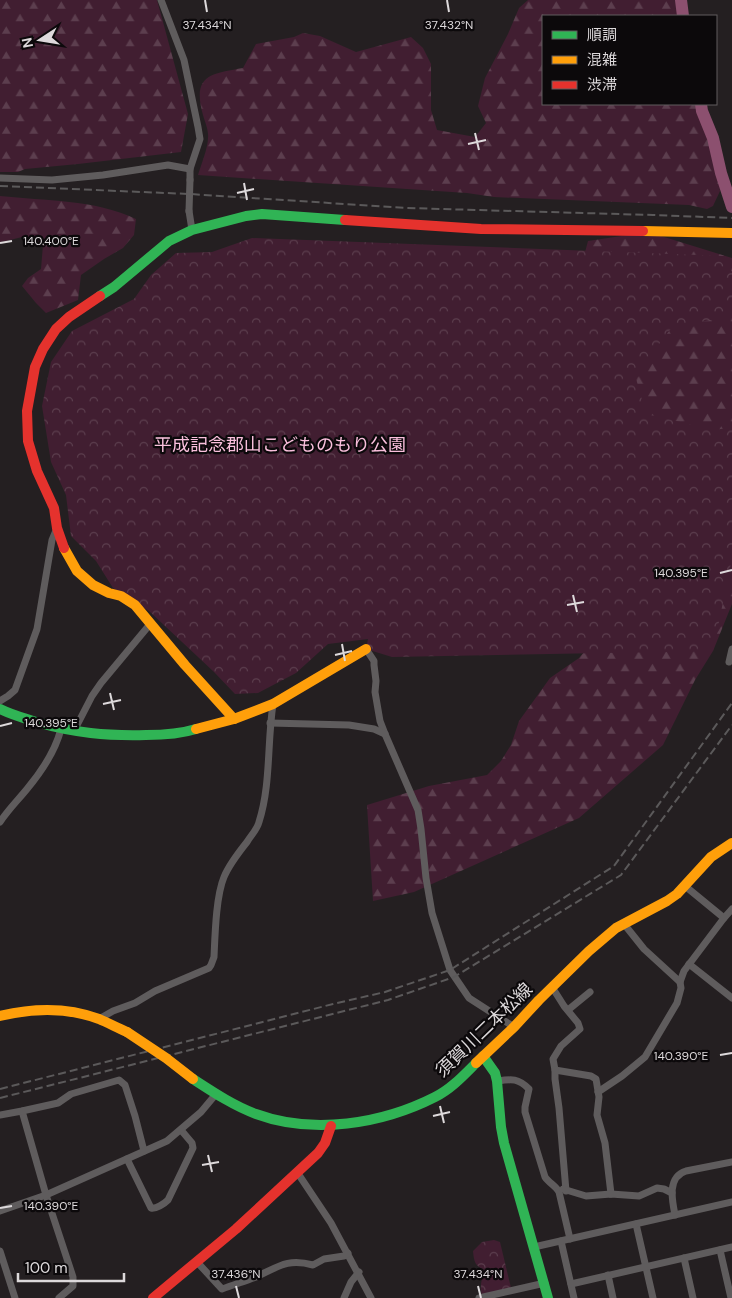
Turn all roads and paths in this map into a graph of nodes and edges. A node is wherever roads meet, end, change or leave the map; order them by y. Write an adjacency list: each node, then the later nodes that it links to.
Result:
1 (161, 0): 2 (street)
2 (190, 168): 3 (street); 4 (street, bridge)
3 (0, 178)
4 (192, 230): 5 (street); 6 (street)
5 (732, 233)
6 (57, 528): 7 (street); 11 (street)
7 (151, 623): 14 (street); 17 (street)
8 (366, 649): 12 (street); 18 (street)
9 (732, 649): 10 (street)
10 (729, 662)
11 (0, 701)
12 (272, 704): 14 (street); 15 (street)
13 (0, 709): 16 (street)
14 (234, 719): 17 (street)
15 (270, 723): 18 (street); 32 (street)
16 (61, 729): 17 (street); 19 (street)
17 (74, 731)
18 (385, 734): 33 (street)
19 (0, 822)
20 (732, 843): 21 (street, 須賀川二本松線)
21 (685, 886): 23 (street); 24 (street, 須賀川二本松線)
22 (732, 910): 23 (street)
23 (724, 918): 25 (street)
24 (624, 924): 26 (street); 27 (street, 須賀川二本松線)
25 (689, 964): 26 (street); 29 (street)
26 (680, 982): 37 (street)
27 (552, 987): 30 (street); 33 (street, 須賀川二本松線)
28 (590, 992): 30 (street)
29 (732, 998)
30 (568, 1010): 35 (street)
31 (0, 1016): 32 (street, 須賀川二本松線)
32 (99, 1019): 38 (street, 須賀川二本松線, bridge)
33 (514, 1027): 34 (street, 須賀川二本松線)
34 (482, 1056): 36 (street); 41 (street, 須賀川二本松線)
35 (555, 1070): 37 (street); 48 (street)
36 (497, 1081): 47 (street); 58 (street)
37 (598, 1092): 49 (street)
38 (216, 1094): 41 (street, 須賀川二本松線); 42 (street)
39 (22, 1111): 40 (street); 43 (street); 51 (street)
40 (0, 1115)
41 (331, 1126): 46 (street)
42 (181, 1130): 43 (street); 44 (street)
43 (144, 1151): 44 (street)
44 (127, 1159): 51 (street)
45 (732, 1162): 50 (street)
46 (297, 1172): 62 (street); 64 (street)
47 (557, 1188): 48 (street); 56 (street)
48 (566, 1191): 49 (street)
49 (611, 1194): 50 (street)
50 (672, 1194): 54 (street)
51 (46, 1195): 53 (street); 72 (street)
52 (732, 1202): 54 (street)
53 (0, 1211)
54 (675, 1215): 55 (street)
55 (636, 1224): 56 (street); 65 (street)
56 (570, 1240): 57 (street)
57 (561, 1242): 58 (street); 69 (street)
58 (534, 1247): 68 (street)
59 (732, 1247): 60 (street)
60 (720, 1250): 63 (street); 83 (street)
61 (0, 1251): 71 (street)
62 (348, 1253): 64 (street); 66 (street)
63 (684, 1258): 65 (street); 82 (street)
64 (197, 1262): 73 (street)
65 (645, 1267): 67 (street); 81 (street)
66 (358, 1272): 74 (street); 75 (street)
67 (608, 1275): 69 (street); 80 (street)
68 (545, 1283): 70 (street); 78 (street)
69 (571, 1284): 79 (street)
70 (518, 1289): 76 (street); 77 (street)
71 (15, 1298)
72 (60, 1298)
73 (153, 1298)
74 (344, 1298)
75 (371, 1298)
76 (481, 1298)
77 (521, 1298)
78 (548, 1298)
79 (574, 1298)
80 (613, 1298)
81 (653, 1298)
82 (693, 1298)
83 (731, 1298)

